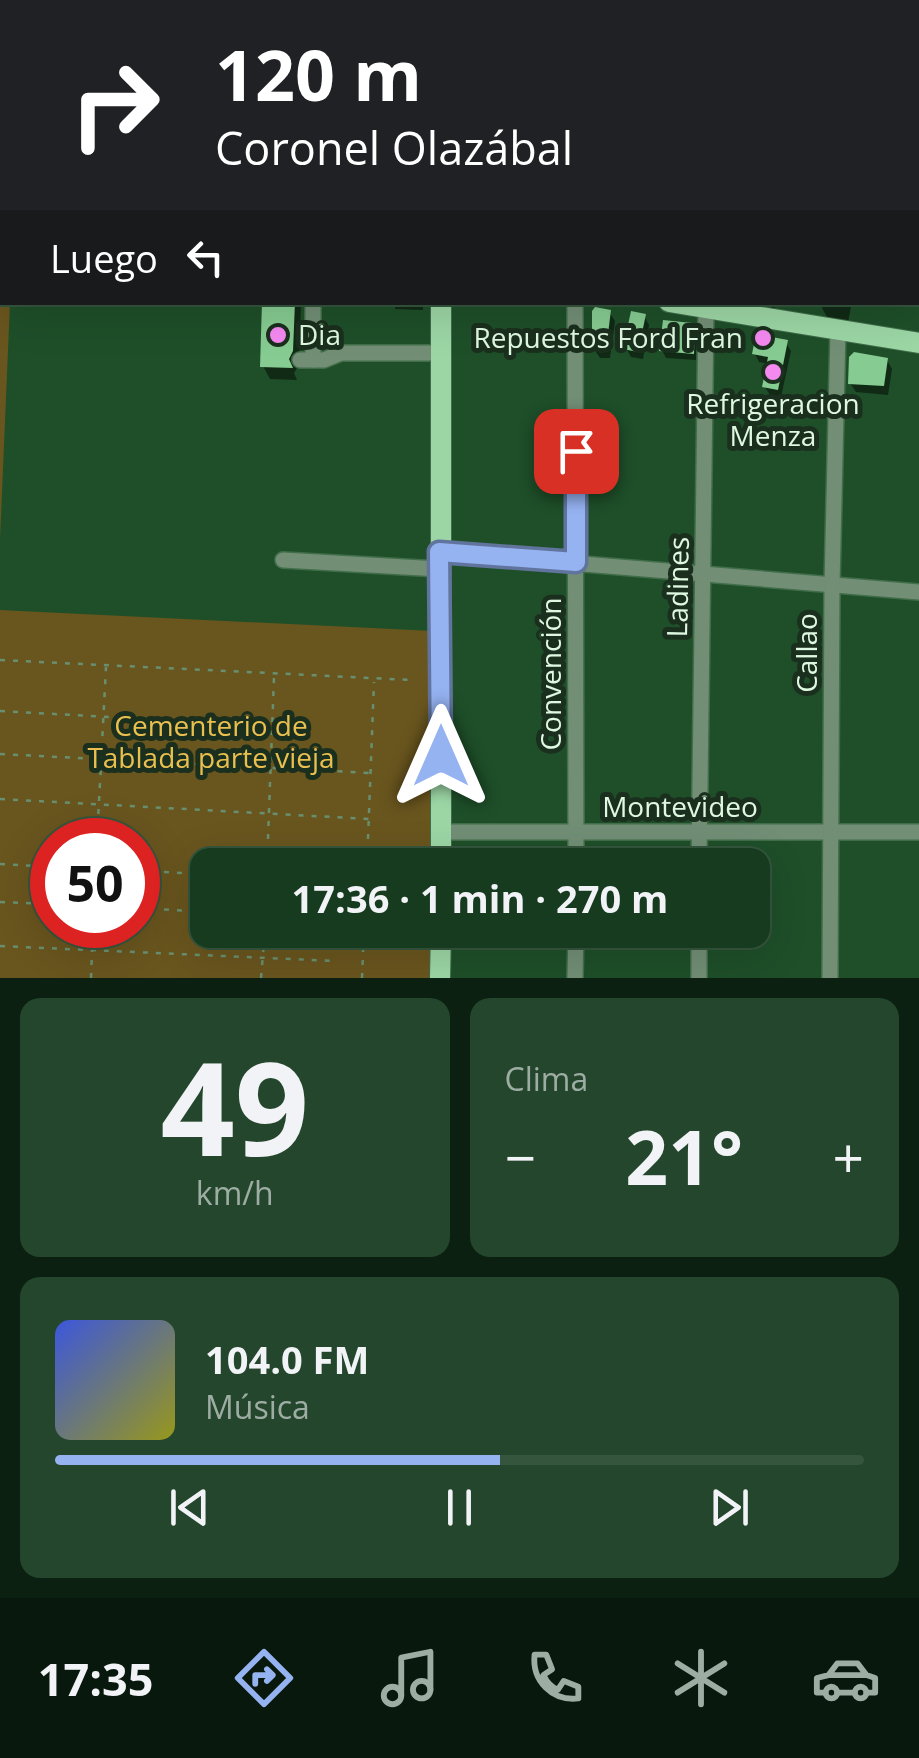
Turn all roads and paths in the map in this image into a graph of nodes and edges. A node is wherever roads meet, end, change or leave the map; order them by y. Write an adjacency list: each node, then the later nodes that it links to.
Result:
1 (313, 305): 9 (street)
2 (441, 305): 9 (main road)
3 (575, 305): 12 (street, Convención)
4 (685, 305): 5 (main road)
5 (706, 309): 6 (main road); 13 (street, Ladines)
6 (782, 312): 7 (main road)
7 (838, 329): 8 (main road); 14 (street, Callao)
8 (919, 344)
9 (441, 353): 11 (main road)
10 (283, 560): 11 (street)
11 (439, 560): 12 (street); 34 (main road)
12 (576, 562): 13 (street); 33 (street, Convención)
13 (703, 574): 14 (street); 37 (street, Ladines)
14 (832, 586): 15 (street); 35 (street, Callao)
15 (919, 592)
16 (0, 660): 17 (path)
17 (106, 666): 18 (path); 22 (path)
18 (274, 675): 19 (path); 23 (path)
19 (374, 679): 20 (path); 27 (path)
20 (412, 680)
21 (0, 711): 22 (path)
22 (104, 716): 23 (path); 25 (path)
23 (272, 726): 26 (path)
24 (0, 754): 25 (path)
25 (101, 760): 26 (path); 29 (path)
26 (271, 768): 27 (path); 30 (path)
27 (370, 773): 32 (path)
28 (0, 799): 29 (path)
29 (99, 803): 30 (path); 31 (path)
30 (269, 812): 32 (path); 38 (path)
31 (98, 818)
32 (368, 818): 39 (path)
33 (577, 831): 34 (street, Montevideo); 37 (street, Montevideo); 41 (street, Convención)
34 (441, 832): 40 (main road)
35 (831, 832): 36 (street, Montevideo); 37 (street, Montevideo); 66 (street, Callao)
36 (919, 832)
37 (700, 833): 42 (street, Ladines)
38 (268, 848)
39 (367, 848)
40 (441, 848)
41 (576, 848)
42 (700, 848)
43 (0, 864): 44 (path)
44 (30, 866)
45 (160, 872): 46 (path)
46 (190, 873)
47 (0, 902): 48 (path)
48 (30, 903)
49 (160, 909): 50 (path)
50 (190, 911)
51 (0, 946): 57 (path)
52 (263, 948): 58 (path)
53 (363, 948): 62 (path)
54 (441, 948): 63 (main road)
55 (576, 948): 64 (street)
56 (700, 948): 65 (street)
57 (92, 950): 58 (path); 60 (path)
58 (262, 958): 59 (path); 61 (path)
59 (335, 961)
60 (91, 978)
61 (261, 978)
62 (362, 978)
63 (440, 978)
64 (575, 978)
65 (700, 978)
66 (830, 978)

